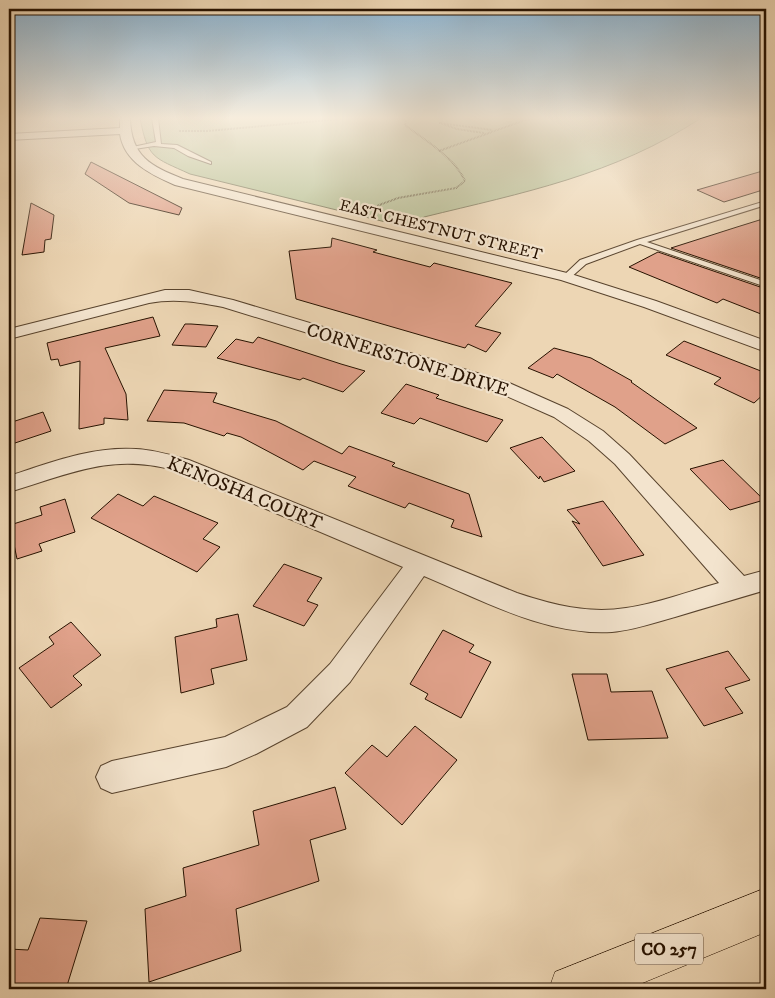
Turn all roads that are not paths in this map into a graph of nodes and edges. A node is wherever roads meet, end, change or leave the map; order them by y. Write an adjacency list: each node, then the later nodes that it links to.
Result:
1 (145, 165): 4 (street, EAST CHESTNUT STREET)
2 (766, 203): 3 (lane)
3 (640, 242): 4 (lane); 5 (lane)
4 (566, 277): 7 (street, EAST CHESTNUT STREET)
5 (766, 285)
6 (9, 334): 11 (street, CORNERSTONE DRIVE)
7 (766, 347)
8 (9, 484): 9 (street, KENOSHA COURT)
9 (419, 563): 11 (street, KENOSHA COURT); 12 (street)
10 (766, 580): 11 (street, KENOSHA COURT)
11 (739, 588)
12 (112, 778)
13 (766, 910): 14 (main road, CO 257)
14 (572, 989)

